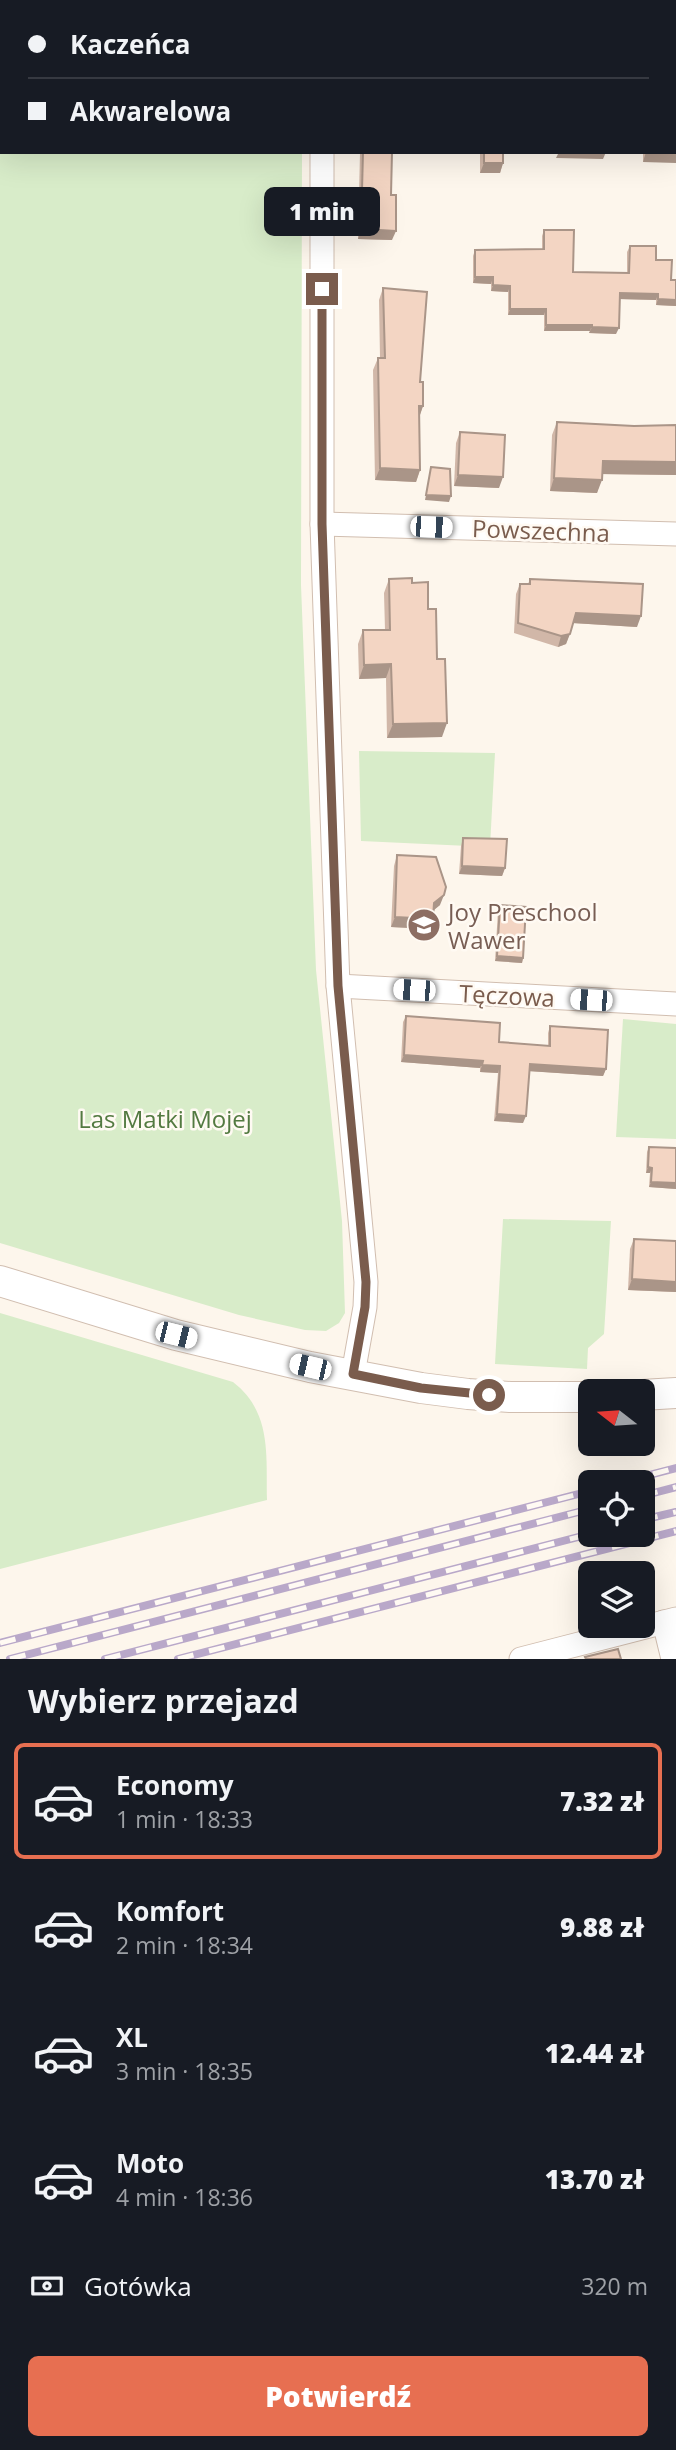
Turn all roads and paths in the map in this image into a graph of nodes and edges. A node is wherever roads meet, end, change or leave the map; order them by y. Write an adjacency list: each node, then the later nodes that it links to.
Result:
1 (323, 154): 2 (street)
2 (322, 524): 3 (street, Powszechna); 4 (street)
3 (676, 534)
4 (338, 986): 5 (street, Tęczowa); 7 (street)
5 (676, 1004)
6 (0, 1281): 7 (street)
7 (353, 1374): 10 (street)
8 (676, 1393): 9 (street)
9 (655, 1394)
10 (578, 1397)
11 (670, 1621): 12 (street); 13 (street)
12 (521, 1659)
13 (673, 1659)

